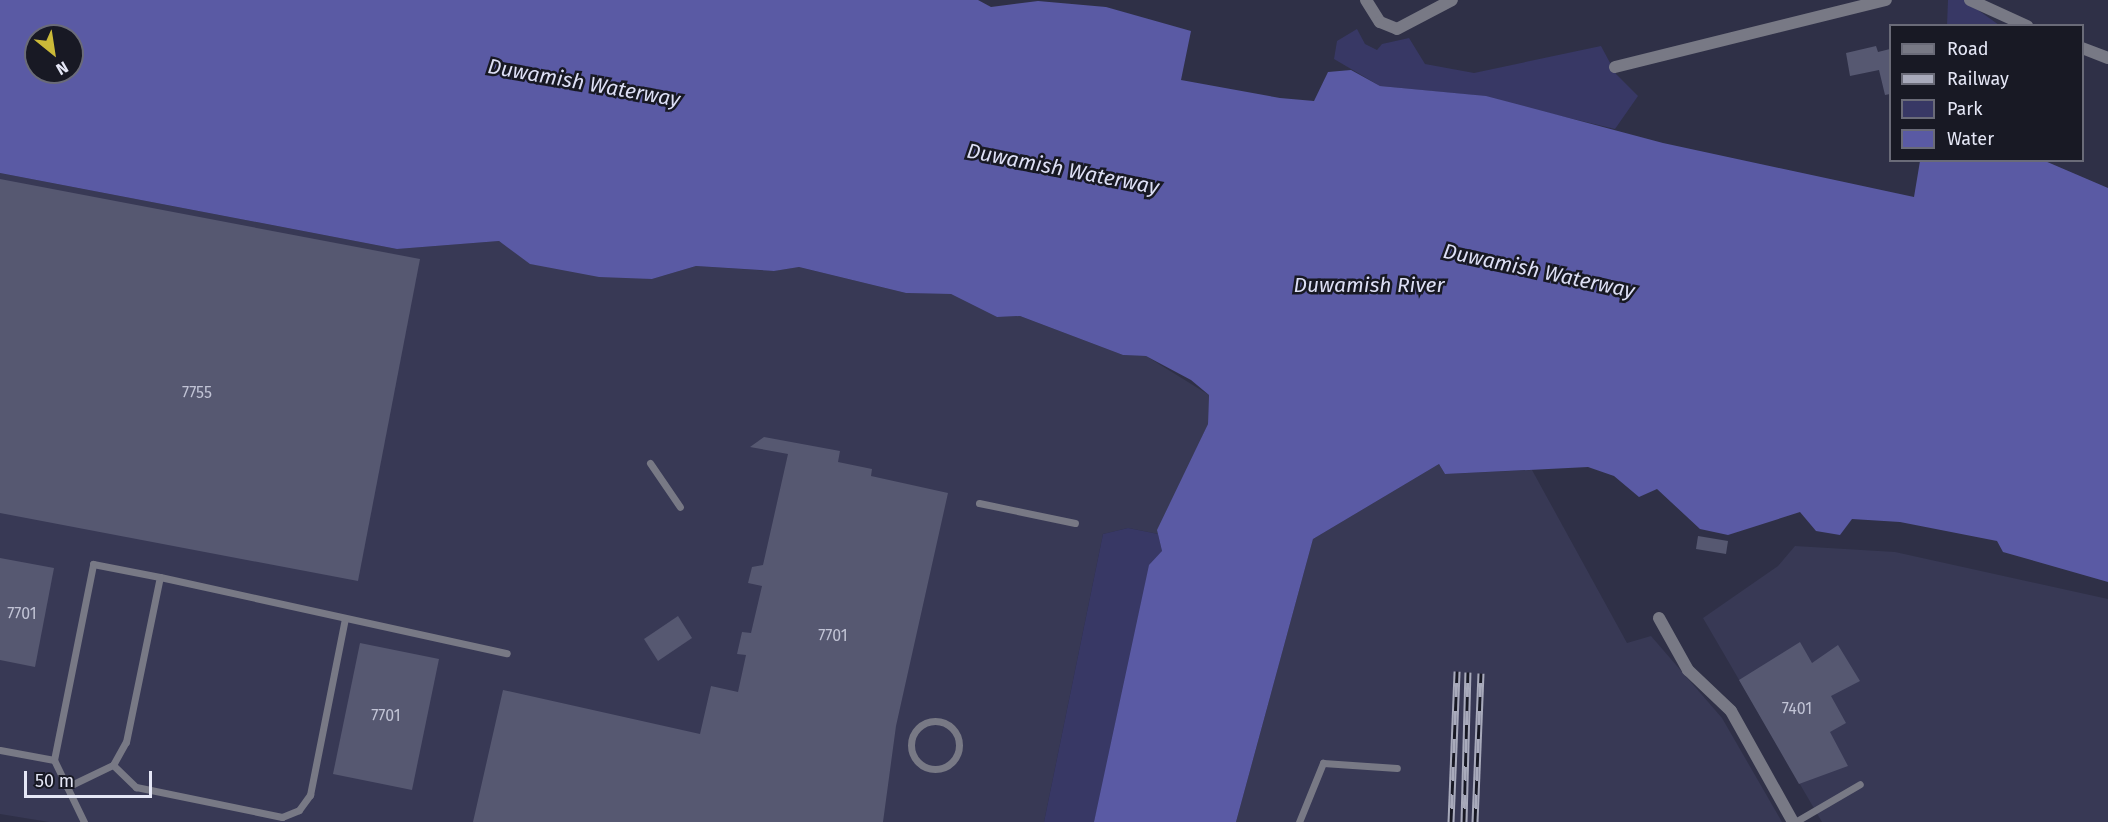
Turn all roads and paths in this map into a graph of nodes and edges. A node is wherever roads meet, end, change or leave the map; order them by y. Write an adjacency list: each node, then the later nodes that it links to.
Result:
1 (1366, 0): 2 (street)
2 (1452, 0)
3 (1886, 0): 8 (street)
4 (1970, 0): 5 (street)
5 (2022, 24)
6 (2084, 49): 7 (street)
7 (2108, 58)
8 (1615, 67)
9 (650, 463): 11 (lane)
10 (979, 504): 12 (lane)
11 (680, 507)
12 (1075, 523)
13 (160, 577): 15 (lane); 19 (lane); 20 (lane)
14 (1659, 618): 26 (street)
15 (345, 619): 16 (lane); 20 (lane)
16 (507, 652)
17 (911, 739): 17 (lane)
18 (0, 750): 19 (lane)
19 (54, 760): 23 (lane)
20 (113, 765): 23 (lane)
21 (1397, 768): 25 (lane)
22 (1860, 784): 26 (lane)
23 (67, 787): 24 (lane)
24 (84, 822)
25 (1299, 822)
26 (1794, 822)

